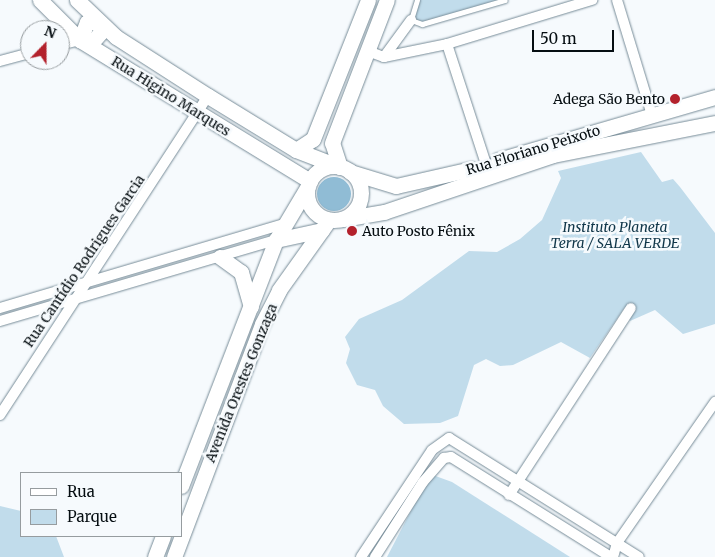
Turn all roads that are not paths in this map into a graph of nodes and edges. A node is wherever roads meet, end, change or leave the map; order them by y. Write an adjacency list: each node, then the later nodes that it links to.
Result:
1 (40, 0): 11 (main road, Rua Higino Marques)
2 (77, 0): 10 (main road, Rua Higino Marques)
3 (368, 0): 23 (main road)
4 (387, 0): 14 (main road)
5 (417, 0): 9 (lane)
6 (505, 0): 9 (lane)
7 (592, 0): 13 (street)
8 (616, 0): 21 (street)
9 (411, 20): 16 (street)
10 (99, 22): 11 (main road); 18 (main road, Rua Higino Marques)
11 (80, 40): 12 (street); 20 (main road, Rua Higino Marques)
12 (70, 42)
13 (447, 44): 16 (street); 24 (street)
14 (368, 51): 16 (street); 25 (main road)
15 (20, 56): 17 (street)
16 (384, 57)
17 (0, 61)
18 (208, 96): 20 (street, Rua Cantídio Rodrigues Garcia); 23 (main road, Rua Higino Marques)
19 (715, 97): 21 (main road, Rua Floriano Peixoto)
20 (196, 113): 26 (main road, Rua Higino Marques); 31 (street, Rua Cantídio Rodrigues Garcia)
21 (652, 115): 24 (main road, Rua Floriano Peixoto)
22 (715, 123): 27 (main road)
23 (296, 150): 25 (main road, Rua Higino Marques)
24 (486, 164): 25 (main road, Rua Floriano Peixoto)
25 (345, 169): 26 (main road); 27 (main road)
26 (309, 184): 27 (main road); 28 (main road, Avenida Orestes Gonzaga)
27 (332, 223): 29 (main road); 42 (main road, Avenida Orestes Gonzaga)
28 (284, 224): 29 (main road, Avenida Orestes Gonzaga); 31 (street)
29 (276, 240): 30 (street); 33 (main road, Avenida Orestes Gonzaga)
30 (220, 257): 32 (street); 33 (main road)
31 (91, 280): 32 (street, Rua Cantídio Rodrigues Garcia); 34 (street)
32 (76, 300): 36 (street); 38 (street, Rua Cantídio Rodrigues Garcia)
33 (251, 307): 40 (main road, Avenida Orestes Gonzaga)
34 (0, 308)
35 (631, 308): 39 (street)
36 (0, 321)
37 (715, 402): 45 (street)
38 (0, 415)
39 (518, 482): 41 (street); 45 (street); 48 (street)
40 (182, 483)
41 (509, 495): 49 (street); 50 (street)
42 (182, 536)
43 (163, 537): 46 (main road)
44 (182, 537): 47 (main road, Avenida Orestes Gonzaga)
45 (617, 543): 50 (street); 51 (street)
46 (155, 557)
47 (174, 557)
48 (362, 557)
49 (375, 557)
50 (612, 557)
51 (639, 557)

